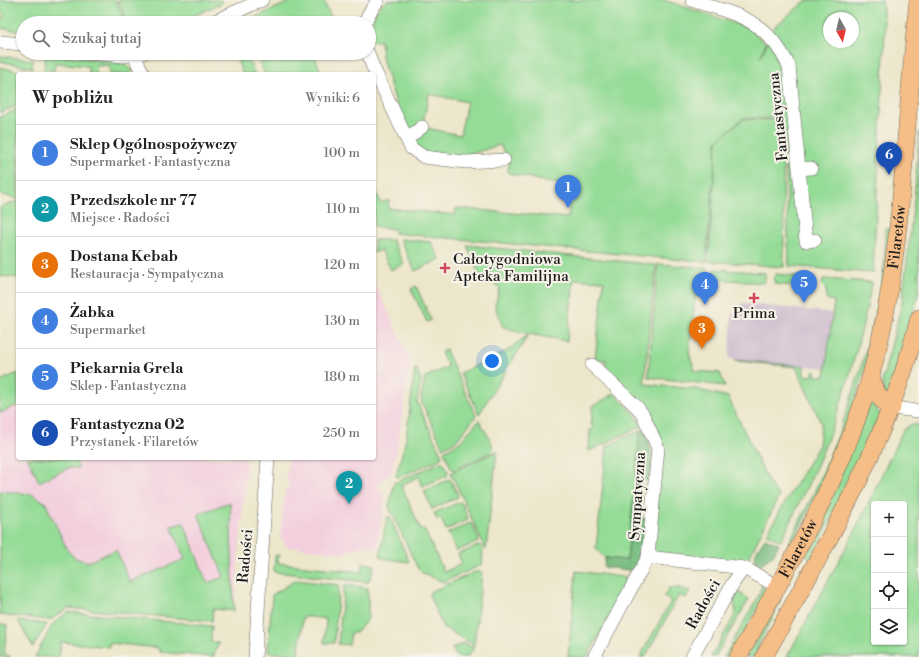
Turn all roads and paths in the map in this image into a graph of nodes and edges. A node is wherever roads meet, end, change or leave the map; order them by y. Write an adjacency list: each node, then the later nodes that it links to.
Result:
1 (262, 0): 6 (street)
2 (378, 0): 7 (street)
3 (692, 0): 19 (street, Fantastyczna)
4 (906, 0): 8 (main road)
5 (918, 0): 8 (main road, Filaretów)
6 (227, 16)
7 (368, 16)
8 (915, 30): 22 (main road, Filaretów)
9 (0, 42): 10 (street)
10 (16, 43)
11 (140, 60): 13 (street)
12 (370, 60): 14 (street)
13 (143, 72)
14 (375, 72)
15 (376, 73): 17 (street)
16 (422, 127): 17 (street)
17 (407, 139): 18 (street)
18 (504, 160)
19 (815, 240)
20 (919, 318): 23 (main road, Filaretów)
21 (592, 365): 26 (street, Sympatyczna)
22 (871, 377): 23 (main road); 28 (main road, Filaretów)
23 (892, 408): 24 (street); 29 (main road, Filaretów)
24 (919, 411)
25 (268, 460): 30 (street, Radości)
26 (648, 557): 27 (street, Sympatyczna); 31 (street, Sympatyczna)
27 (744, 568): 28 (street, Sympatyczna); 32 (street, Radości)
28 (777, 586): 29 (main road, Filaretów); 33 (main road, Filaretów)
29 (796, 599): 34 (main road, Filaretów)
30 (255, 657)
31 (594, 657)
32 (692, 657)
33 (738, 657)
34 (764, 657)

